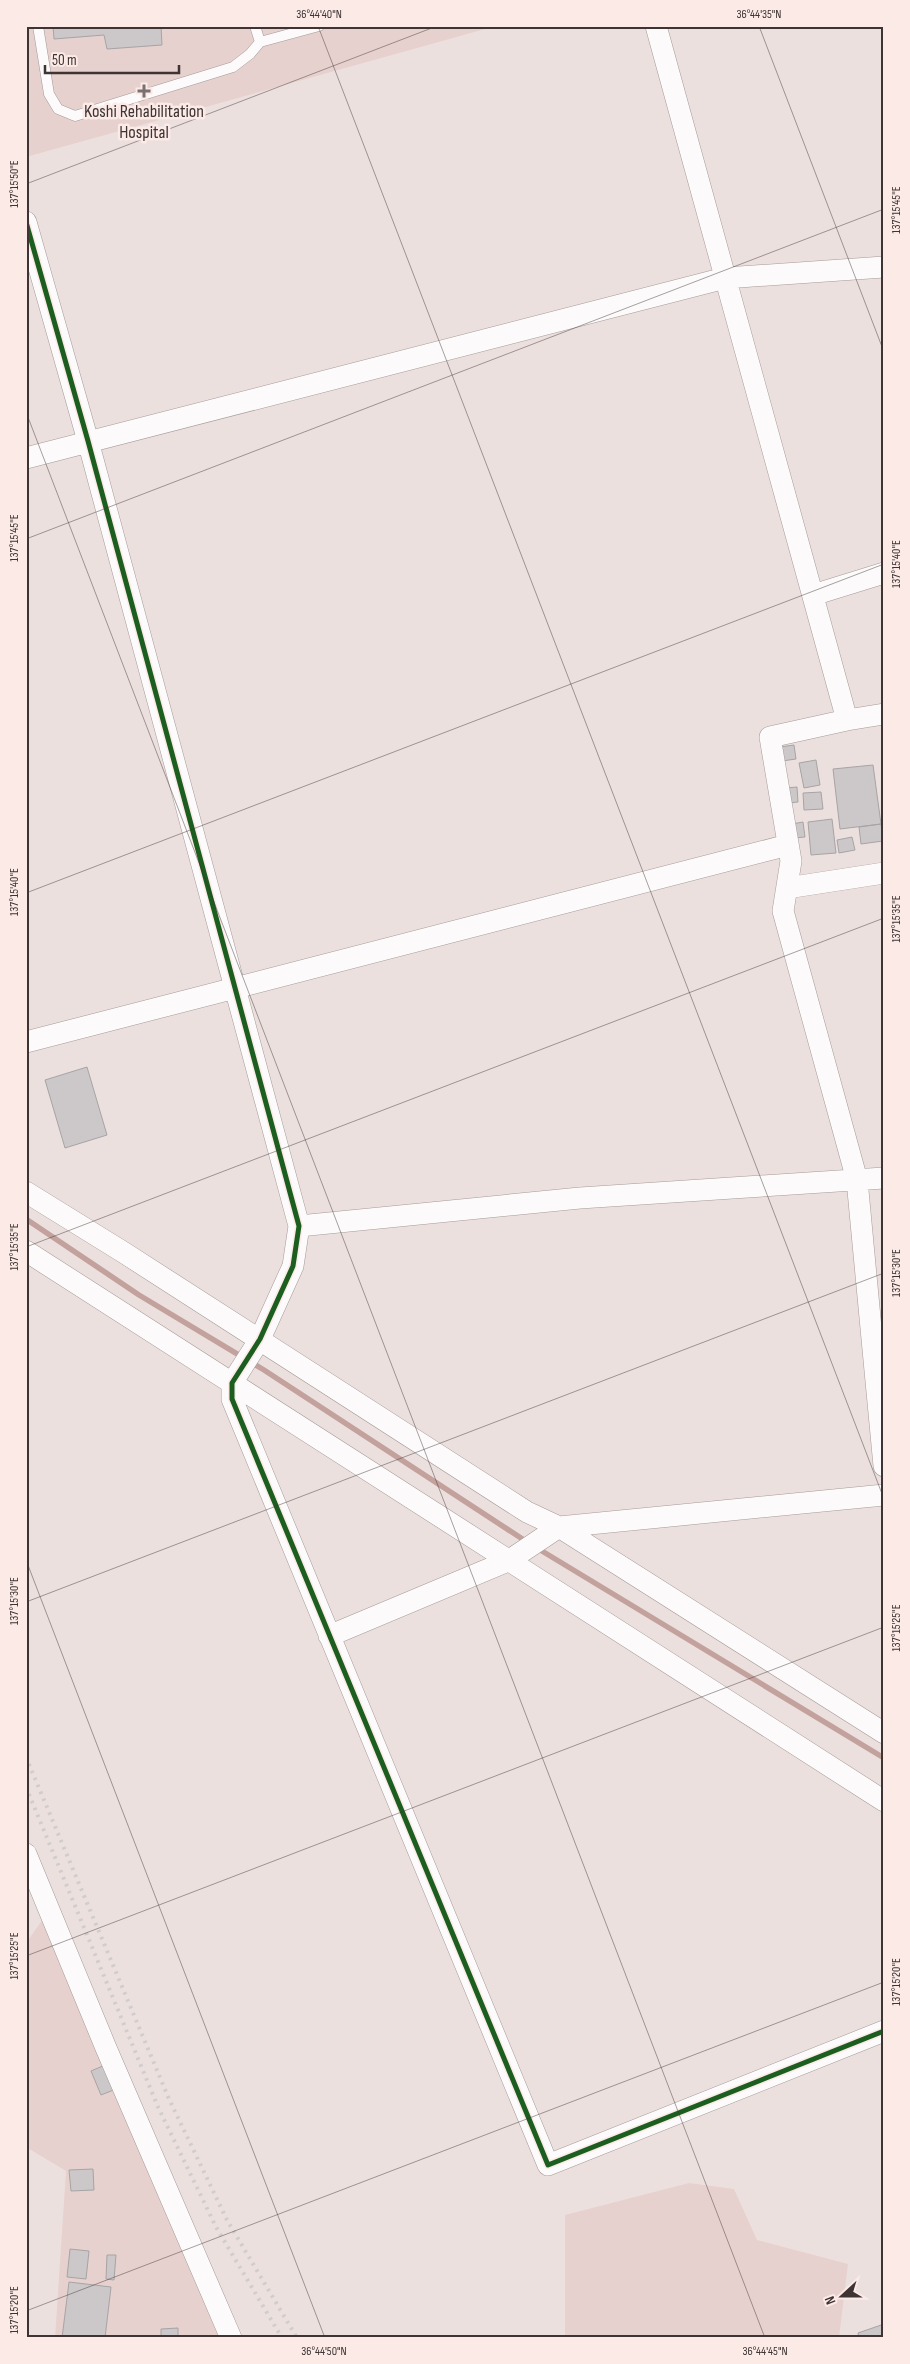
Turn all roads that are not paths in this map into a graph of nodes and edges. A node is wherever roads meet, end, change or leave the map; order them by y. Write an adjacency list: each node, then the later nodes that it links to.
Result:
1 (38, 26): 5 (lane)
2 (255, 26): 5 (lane)
3 (319, 26): 5 (lane)
4 (656, 26): 8 (street)
5 (260, 42)
6 (26, 222): 9 (street)
7 (884, 267): 8 (street)
8 (726, 278): 9 (street); 12 (street)
9 (88, 441): 10 (street); 18 (street)
10 (26, 458)
11 (884, 573): 12 (street)
12 (813, 595): 14 (street)
13 (884, 714): 14 (street)
14 (847, 720): 15 (street)
15 (788, 845): 17 (street); 18 (street)
16 (884, 873): 17 (street)
17 (786, 888): 21 (street)
18 (234, 988): 19 (street); 23 (street)
19 (26, 1042)
20 (884, 1178): 21 (street)
21 (857, 1180): 23 (street); 27 (street)
22 (26, 1192): 25 (street)
23 (299, 1226): 25 (street)
24 (26, 1251): 26 (street)
25 (260, 1339): 26 (street); 29 (street)
26 (232, 1383): 30 (street); 31 (street)
27 (884, 1466)
28 (884, 1495): 29 (street)
29 (558, 1527): 30 (street); 32 (street)
30 (508, 1561): 31 (street); 33 (street)
31 (329, 1636): 35 (street)
32 (884, 1733)
33 (881, 1792)
34 (26, 1854): 36 (street)
35 (884, 2031)
36 (231, 2338)

